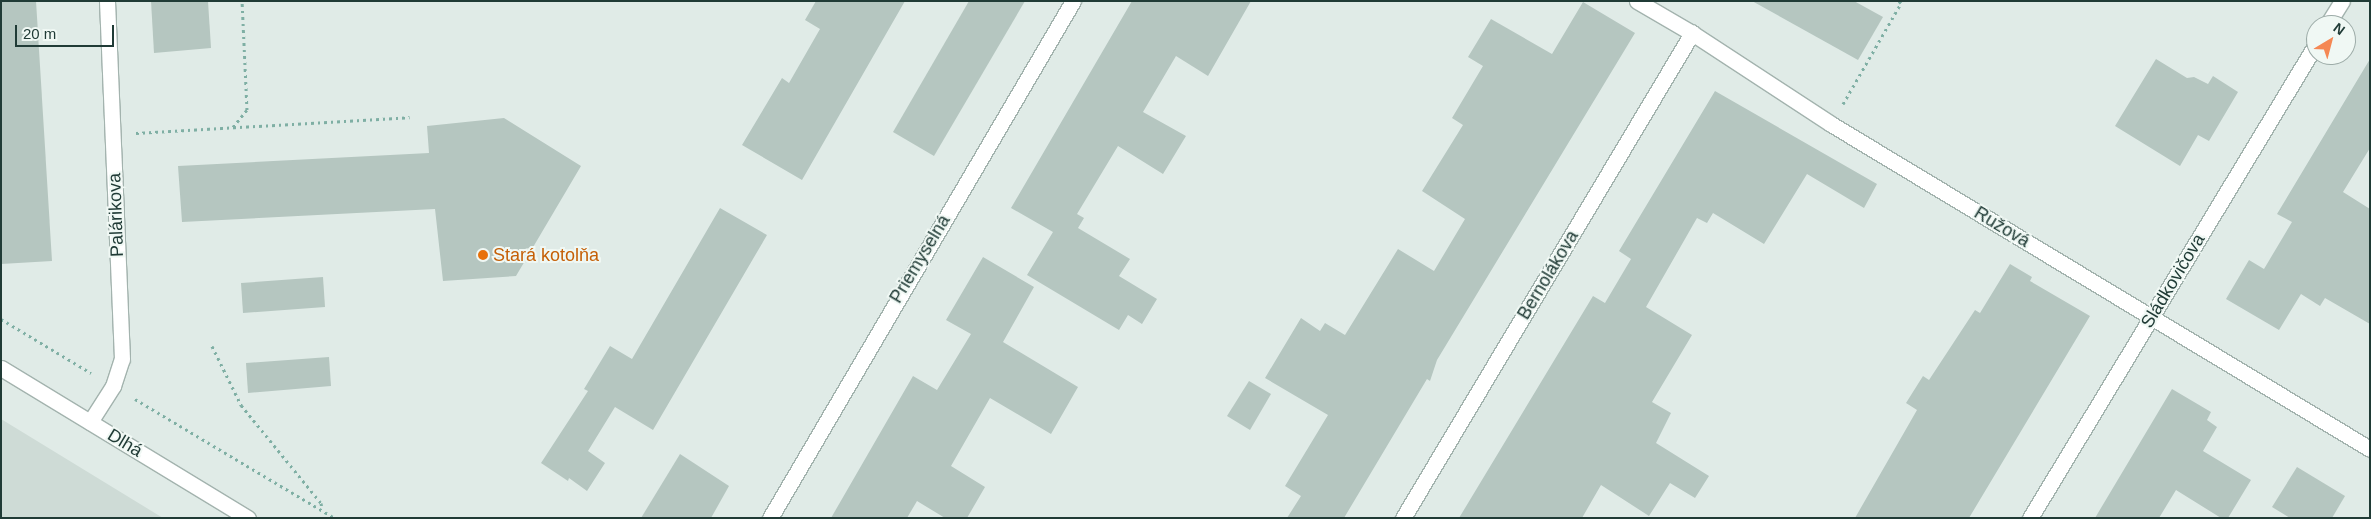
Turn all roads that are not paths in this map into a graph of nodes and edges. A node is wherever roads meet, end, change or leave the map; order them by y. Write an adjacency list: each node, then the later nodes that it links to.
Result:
1 (108, 1): 10 (street, Palárikova)
2 (1073, 1): 13 (street, Priemyselná)
3 (1637, 1): 6 (street, Ružová)
4 (2342, 1): 5 (street)
5 (2333, 15)
6 (1692, 33): 8 (street, Ružová); 14 (street, Bernolákova)
7 (2306, 61): 8 (street, Sládkovičova)
8 (2152, 316): 11 (street, Ružová); 15 (street, Sládkovičova)
9 (1, 368): 10 (street, Dlhá)
10 (90, 422): 12 (street, Dlhá)
11 (2370, 449)
12 (248, 518)
13 (770, 518)
14 (1403, 518)
15 (2030, 518)

